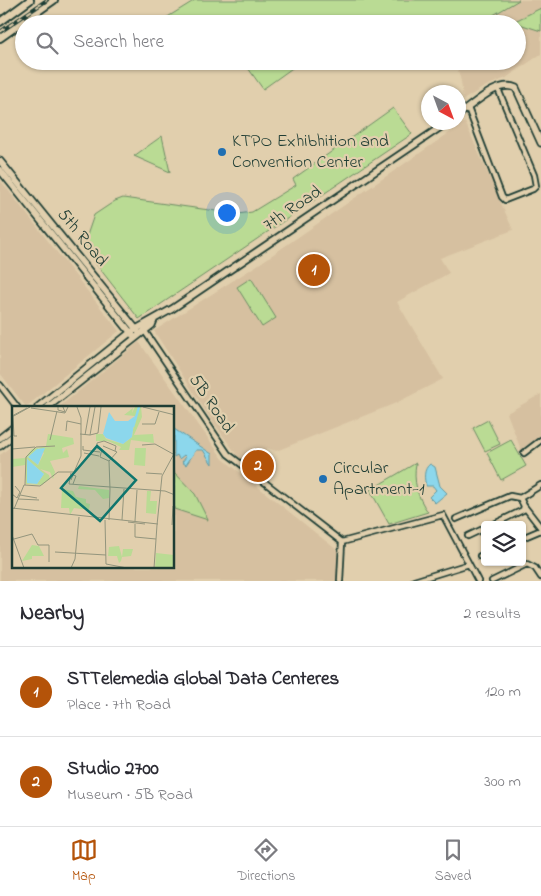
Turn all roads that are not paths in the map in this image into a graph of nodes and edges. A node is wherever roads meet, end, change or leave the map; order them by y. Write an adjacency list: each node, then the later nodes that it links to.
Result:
1 (30, 0): 4 (main road)
2 (54, 0): 3 (main road)
3 (33, 15)
4 (0, 22)
5 (15, 27): 6 (main road)
6 (0, 38)
7 (498, 89): 8 (street); 8 (street); 10 (street)
8 (468, 108)
9 (436, 130): 14 (street, 7th Road)
10 (541, 143)
11 (0, 161): 13 (street, 5th Road)
12 (0, 170): 13 (street, 5th Road)
13 (21, 192): 14 (street, 5th Road)
14 (138, 332): 17 (street, 7th Road); 18 (street, 7th Road); 35 (street, 5B Road)
15 (0, 385): 16 (street)
16 (17, 406)
17 (39, 406)
18 (49, 406)
19 (12, 429): 21 (street)
20 (12, 437): 23 (street)
21 (0, 438)
22 (541, 440): 24 (street)
23 (0, 446)
24 (524, 453)
25 (539, 486): 26 (street); 27 (street)
26 (541, 493)
27 (520, 498): 28 (street); 29 (street)
28 (524, 506): 30 (street); 31 (street)
29 (456, 519)
30 (500, 521)
31 (541, 529): 34 (street)
32 (481, 530): 33 (street)
33 (468, 536)
34 (526, 536)
35 (342, 542): 36 (street); 38 (street)
36 (469, 564): 39 (street); 40 (street)
37 (541, 577): 41 (street)
38 (340, 581)
39 (414, 581)
40 (478, 581)
41 (492, 581)

